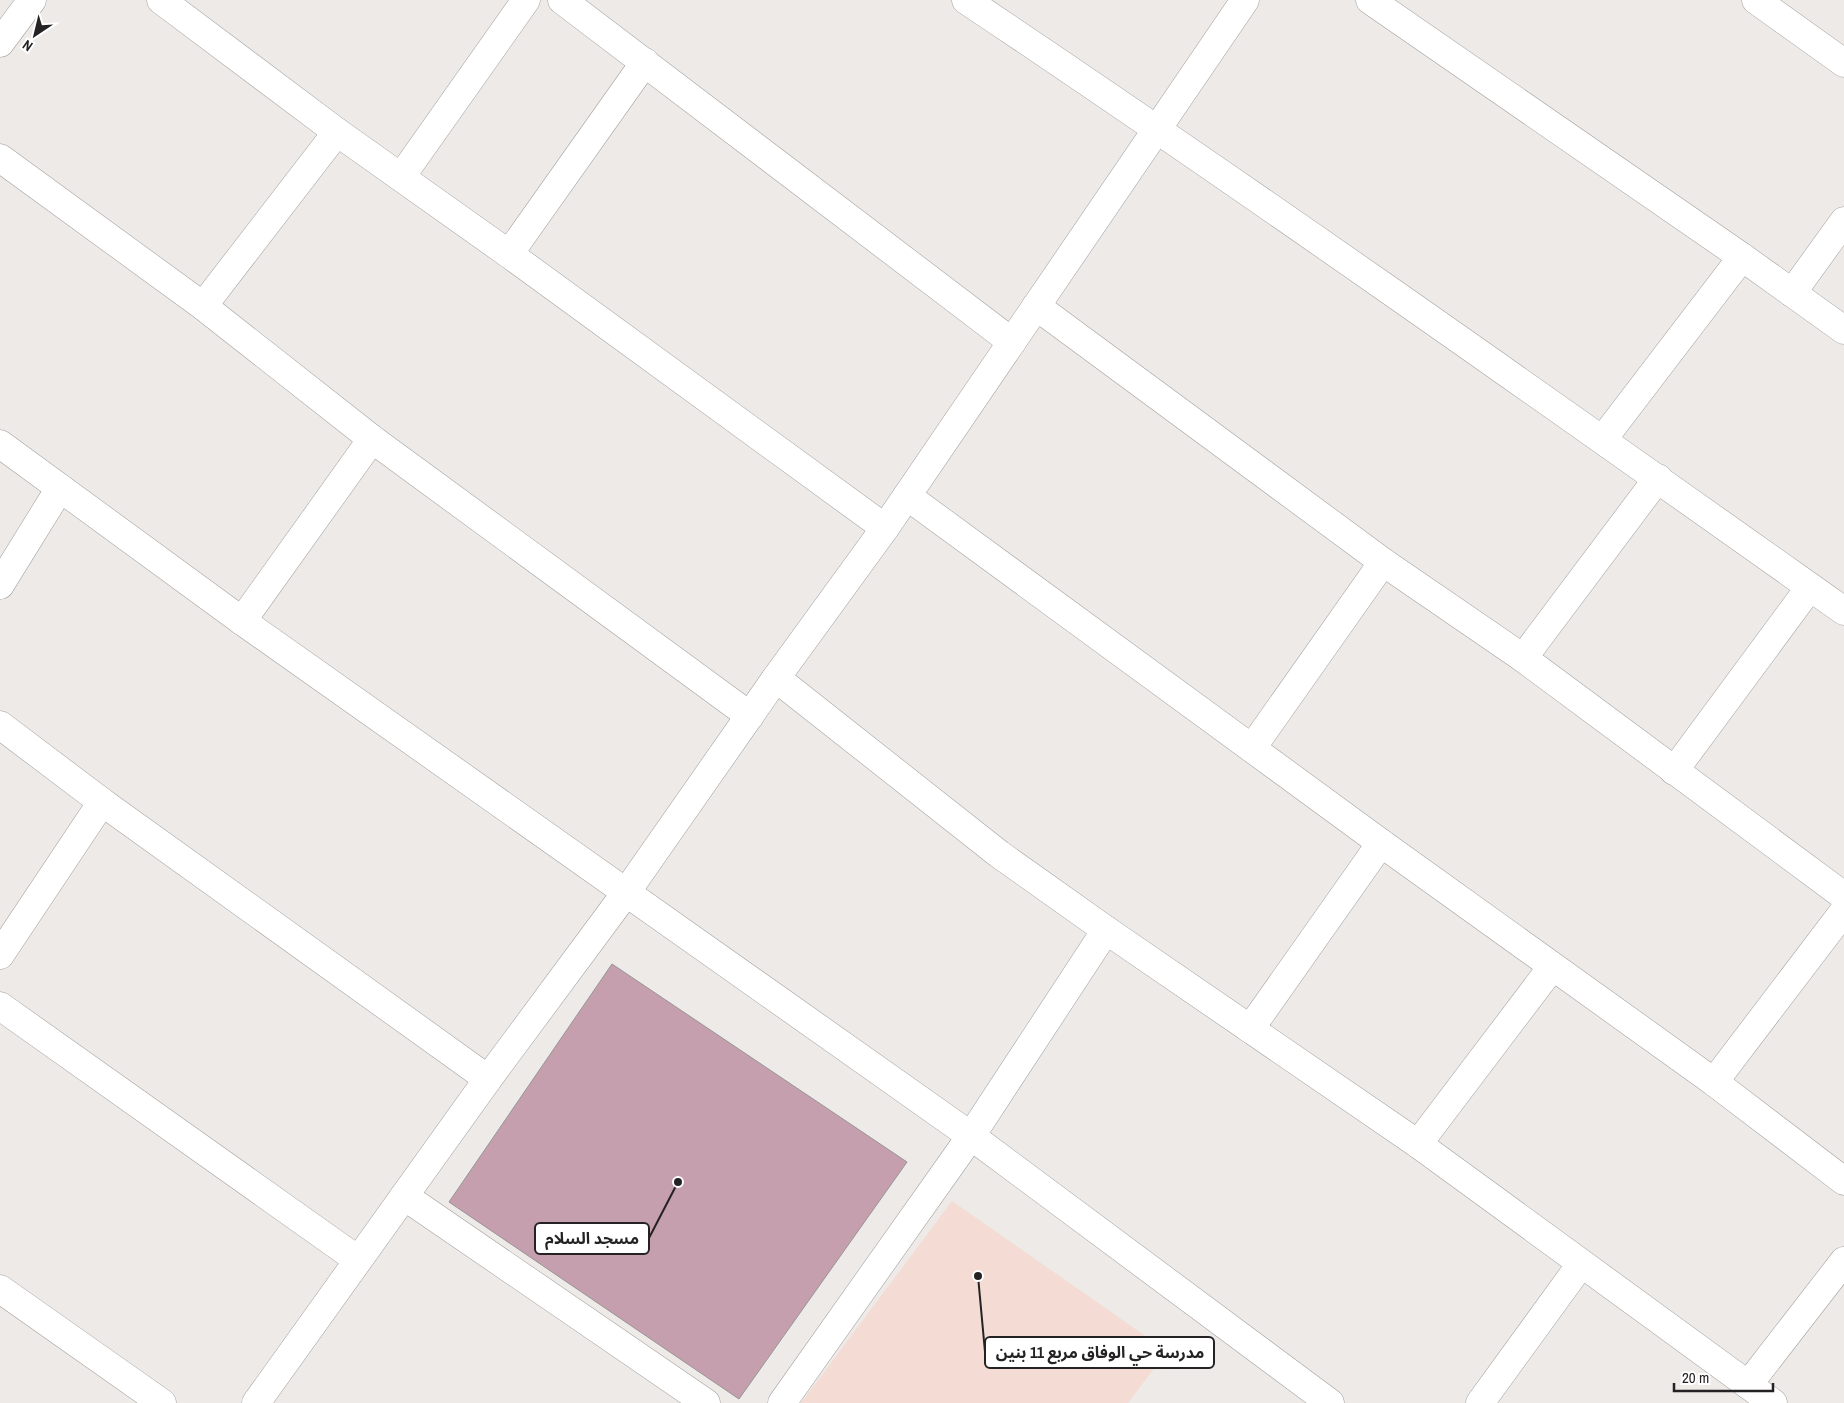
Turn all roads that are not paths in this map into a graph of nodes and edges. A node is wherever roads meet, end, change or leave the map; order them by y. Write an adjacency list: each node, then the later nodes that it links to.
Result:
1 (32, 0): 10 (street)
2 (162, 0): 14 (street)
3 (526, 0): 16 (street)
4 (562, 0): 11 (street)
5 (966, 0): 13 (street)
6 (1245, 0): 13 (street)
7 (1370, 0): 19 (street)
8 (1756, 0): 9 (street)
9 (1784, 8): 12 (street)
10 (0, 43)
11 (645, 62): 18 (street); 24 (street)
12 (1844, 63)
13 (1156, 127): 22 (street); 26 (street)
14 (337, 132): 16 (street); 21 (street)
15 (0, 158): 21 (street)
16 (401, 177): 18 (street)
17 (1844, 221): 20 (street)
18 (509, 254): 31 (street)
19 (1742, 257): 20 (street); 26 (street)
20 (1792, 293): 23 (street)
21 (203, 306): 25 (street)
22 (1036, 306): 24 (street); 32 (street)
23 (1844, 330)
24 (1012, 342): 30 (street)
25 (372, 439): 36 (street); 39 (street)
26 (1603, 439): 28 (street)
27 (0, 444): 29 (street)
28 (1658, 478): 34 (street); 37 (street)
29 (60, 488): 33 (street); 36 (street)
30 (908, 496): 31 (street); 41 (street)
31 (885, 528): 38 (street)
32 (1383, 562): 37 (street); 41 (street)
33 (0, 585)
34 (1810, 587): 35 (street); 42 (street)
35 (1844, 611)
36 (242, 621): 45 (street)
37 (1523, 658): 42 (street)
38 (776, 678): 39 (street); 48 (street)
39 (750, 716): 45 (street)
40 (0, 725): 43 (street)
41 (1252, 748): 44 (street)
42 (1674, 771): 46 (street)
43 (102, 802): 49 (street); 53 (street)
44 (1381, 843): 50 (street); 52 (street)
45 (625, 894): 53 (street); 55 (street)
46 (1844, 896)
47 (1844, 911): 54 (street)
48 (1106, 930): 52 (street); 55 (street)
49 (0, 955)
50 (1552, 967): 54 (street); 56 (street)
51 (0, 1006): 59 (street)
52 (1250, 1029): 56 (street)
53 (488, 1079): 58 (street)
54 (1714, 1082): 57 (street)
55 (971, 1136): 67 (street); 68 (street)
56 (1418, 1144): 61 (street)
57 (1844, 1181)
58 (404, 1196): 59 (street); 66 (street)
59 (358, 1260): 65 (street)
60 (1844, 1261): 63 (street)
61 (1581, 1264): 63 (street); 69 (street)
62 (0, 1289): 64 (street)
63 (1748, 1385): 70 (street)
64 (162, 1403)
65 (256, 1403)
66 (706, 1403)
67 (782, 1403)
68 (1330, 1403)
69 (1480, 1403)
70 (1773, 1403)

